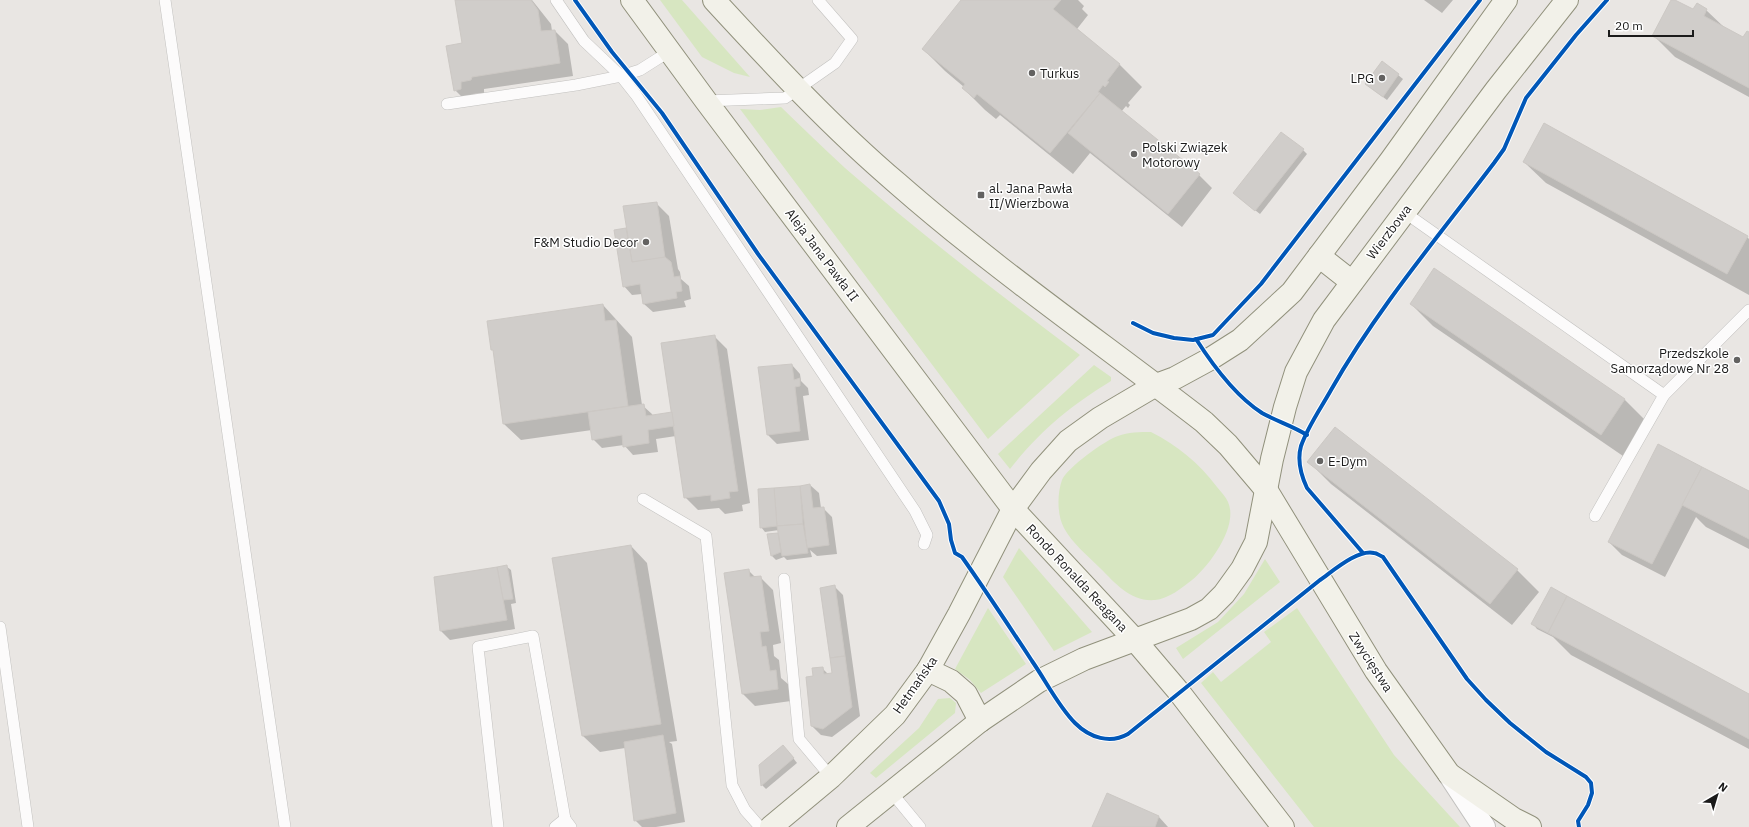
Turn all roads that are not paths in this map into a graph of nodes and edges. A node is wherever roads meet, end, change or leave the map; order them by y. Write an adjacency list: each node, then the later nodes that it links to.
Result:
1 (165, 0): 34 (lane)
2 (556, 0): 9 (lane)
3 (632, 0): 8 (main road, Aleja Jana Pawła II)
4 (714, 0): 10 (main road)
5 (1506, 0): 14 (main road)
6 (1567, 0): 13 (main road, Wierzbowa)
7 (820, 2): 10 (lane)
8 (670, 51): 9 (lane); 11 (main road, Aleja Jana Pawła II)
9 (621, 76): 12 (lane); 23 (lane)
10 (797, 90): 11 (lane); 17 (main road)
11 (706, 101): 21 (main road, Aleja Jana Pawła II)
12 (447, 104)
13 (1404, 212): 15 (main road, Wierzbowa); 18 (lane)
14 (1319, 256): 15 (main road); 17 (main road)
15 (1352, 282): 19 (main road, Wierzbowa)
16 (1749, 310): 18 (lane)
17 (1156, 385): 19 (main road); 21 (main road)
18 (1664, 394): 22 (lane)
19 (1267, 491): 26 (main road, Rondo Ronalda Reagana); 29 (main road, Zwycięstwa)
20 (642, 499): 37 (lane)
21 (1013, 509): 26 (main road, Rondo Ronalda Reagana); 27 (main road, Hetmańska)
22 (1595, 516)
23 (924, 544)
24 (784, 580): 30 (lane)
25 (0, 627): 33 (lane)
26 (1134, 640): 28 (main road); 41 (main road)
27 (928, 670): 28 (main road); 30 (main road, Hetmańska)
28 (980, 720): 31 (main road)
29 (1449, 774): 42 (street, Zwycięstwa); 43 (main road)
30 (831, 776): 38 (main road, Hetmańska)
31 (892, 793): 39 (main road); 40 (lane)
32 (568, 823): 35 (lane); 36 (lane)
33 (28, 827)
34 (285, 827)
35 (498, 827)
36 (555, 827)
37 (760, 827)
38 (771, 827)
39 (848, 827)
40 (920, 827)
41 (1283, 827)
42 (1484, 827)
43 (1530, 827)

